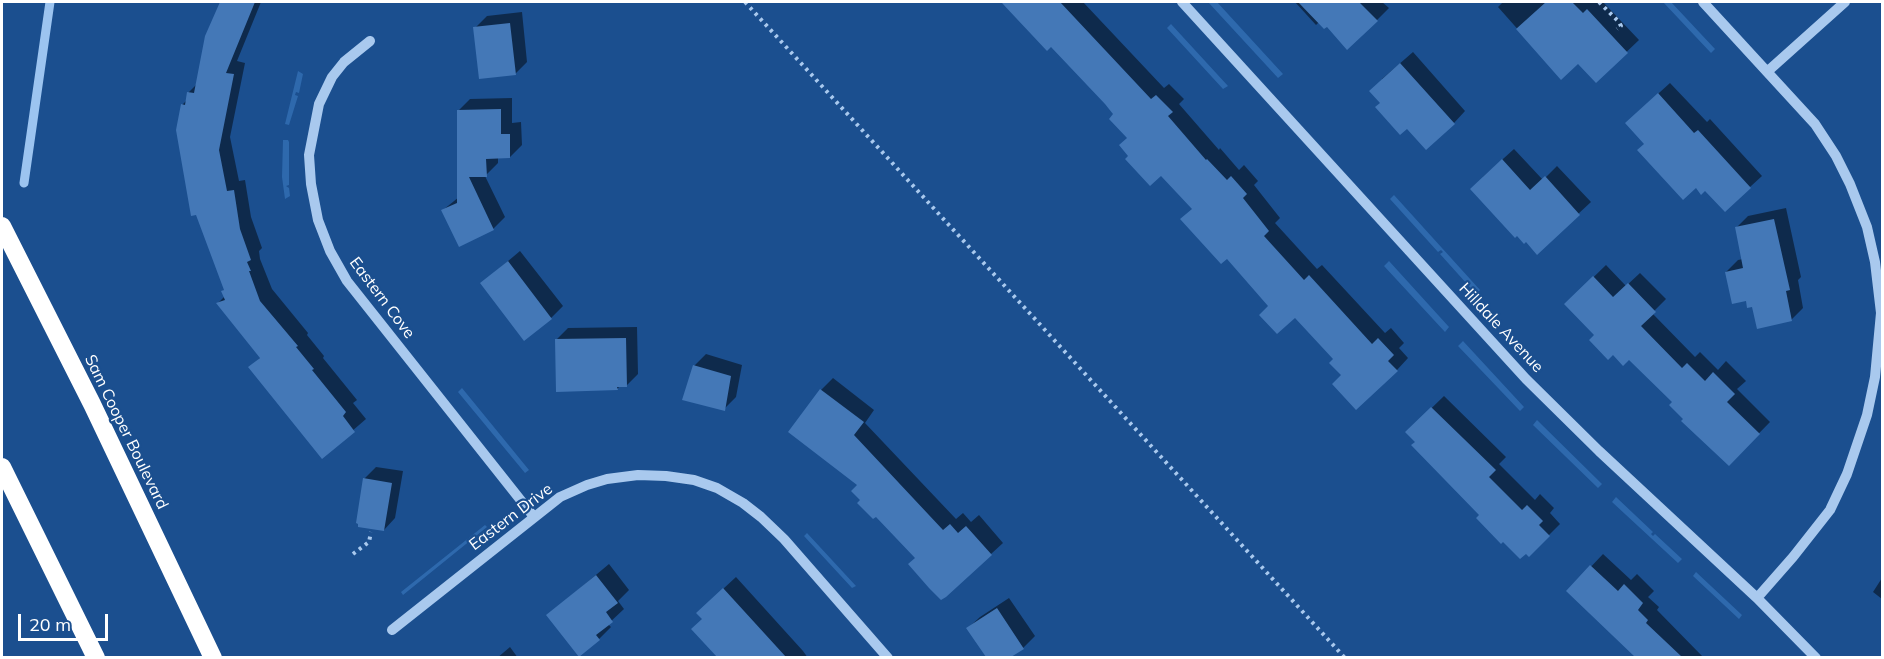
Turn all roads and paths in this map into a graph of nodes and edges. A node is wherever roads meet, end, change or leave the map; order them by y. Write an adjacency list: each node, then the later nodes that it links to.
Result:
1 (745, 2): 19 (path)
2 (1182, 2): 14 (street, Hilldale Avenue)
3 (1599, 2): 6 (path)
4 (1703, 2): 8 (street)
5 (1845, 2): 8 (street)
6 (1617, 29)
7 (370, 41): 11 (street, Eastern Cove)
8 (1767, 71): 14 (street)
9 (2, 226): 17 (highway, Sam Cooper Boulevard)
10 (2, 467): 16 (highway)
11 (534, 516): 15 (street, Eastern Drive); 18 (street, Eastern Drive)
12 (371, 532): 13 (path)
13 (353, 554)
14 (1757, 598): 20 (street, Hilldale Avenue)
15 (392, 630)
16 (96, 657)
17 (213, 657)
18 (888, 657)
19 (1345, 657)
20 (1816, 657)

